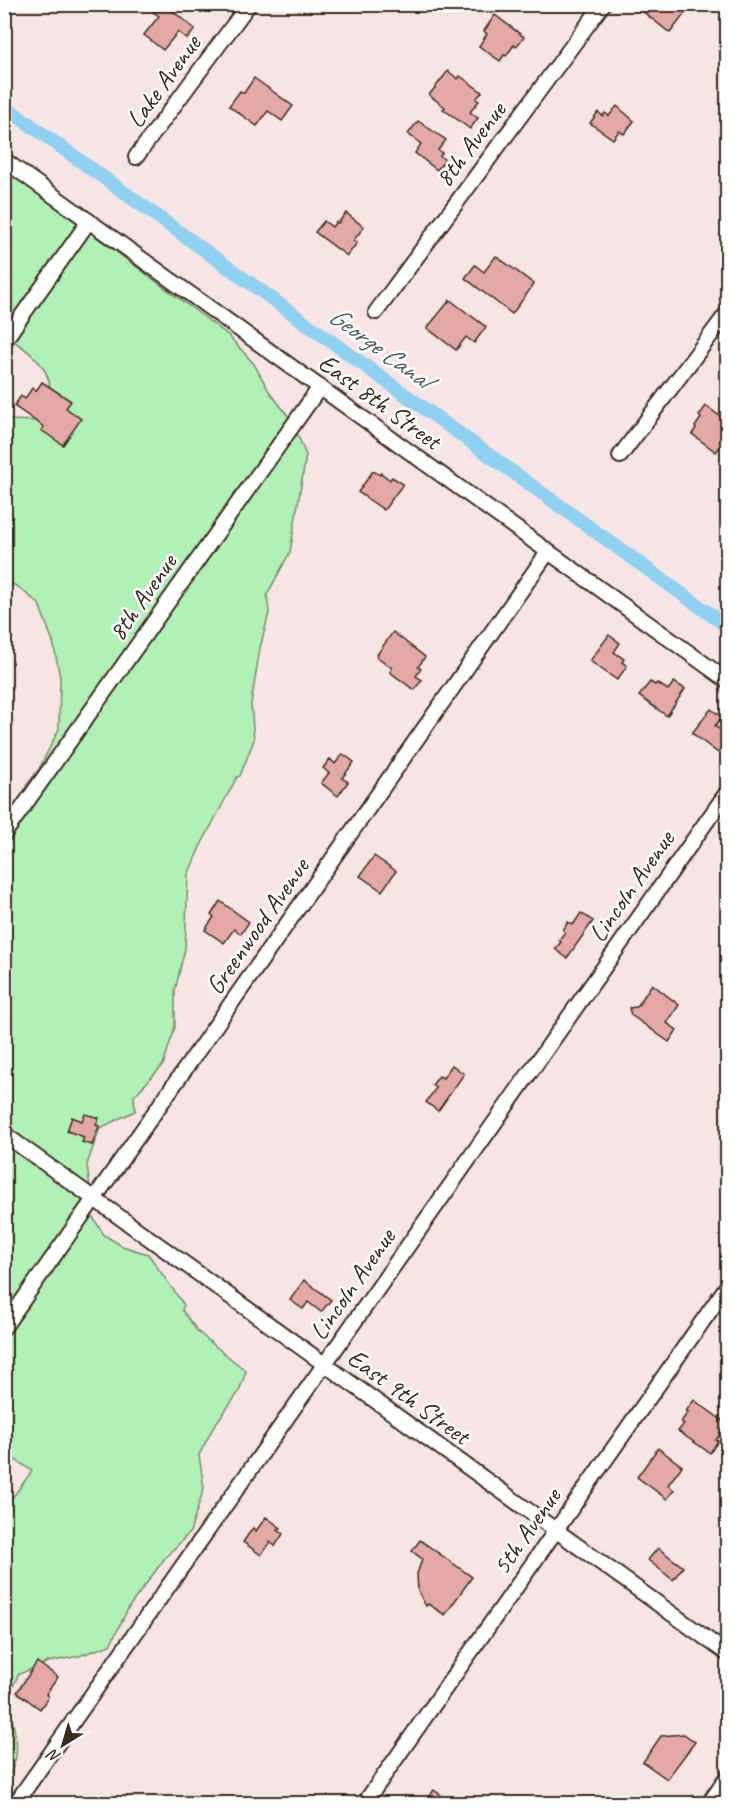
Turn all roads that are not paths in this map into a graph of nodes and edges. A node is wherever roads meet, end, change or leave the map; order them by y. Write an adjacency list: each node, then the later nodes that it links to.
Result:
1 (249, 4): 3 (street, Lake Avenue)
2 (603, 4): 6 (street, 8th Avenue)
3 (136, 157)
4 (4, 160): 5 (street, East 8th Street)
5 (89, 221): 8 (street); 9 (street, East 8th Street)
6 (376, 312)
7 (728, 312): 10 (street)
8 (4, 341)
9 (320, 387): 11 (street, East 8th Street); 14 (street, 8th Avenue)
10 (620, 456)
11 (548, 552): 12 (street, East 8th Street); 16 (street, Greenwood Avenue)
12 (728, 681)
13 (728, 791): 19 (street, Lincoln Avenue)
14 (4, 834)
15 (4, 1134): 16 (street, East 9th Street)
16 (95, 1199): 18 (street, Greenwood Avenue); 19 (street, East 9th Street)
17 (728, 1286): 20 (street, 5th Avenue)
18 (4, 1327)
19 (325, 1364): 20 (street, East 9th Street); 23 (street, Lincoln Avenue)
20 (555, 1530): 21 (street, East 9th Street); 24 (street, 5th Avenue)
21 (728, 1654)
22 (728, 1778): 25 (street)
23 (15, 1803)
24 (364, 1803)
25 (710, 1803)

